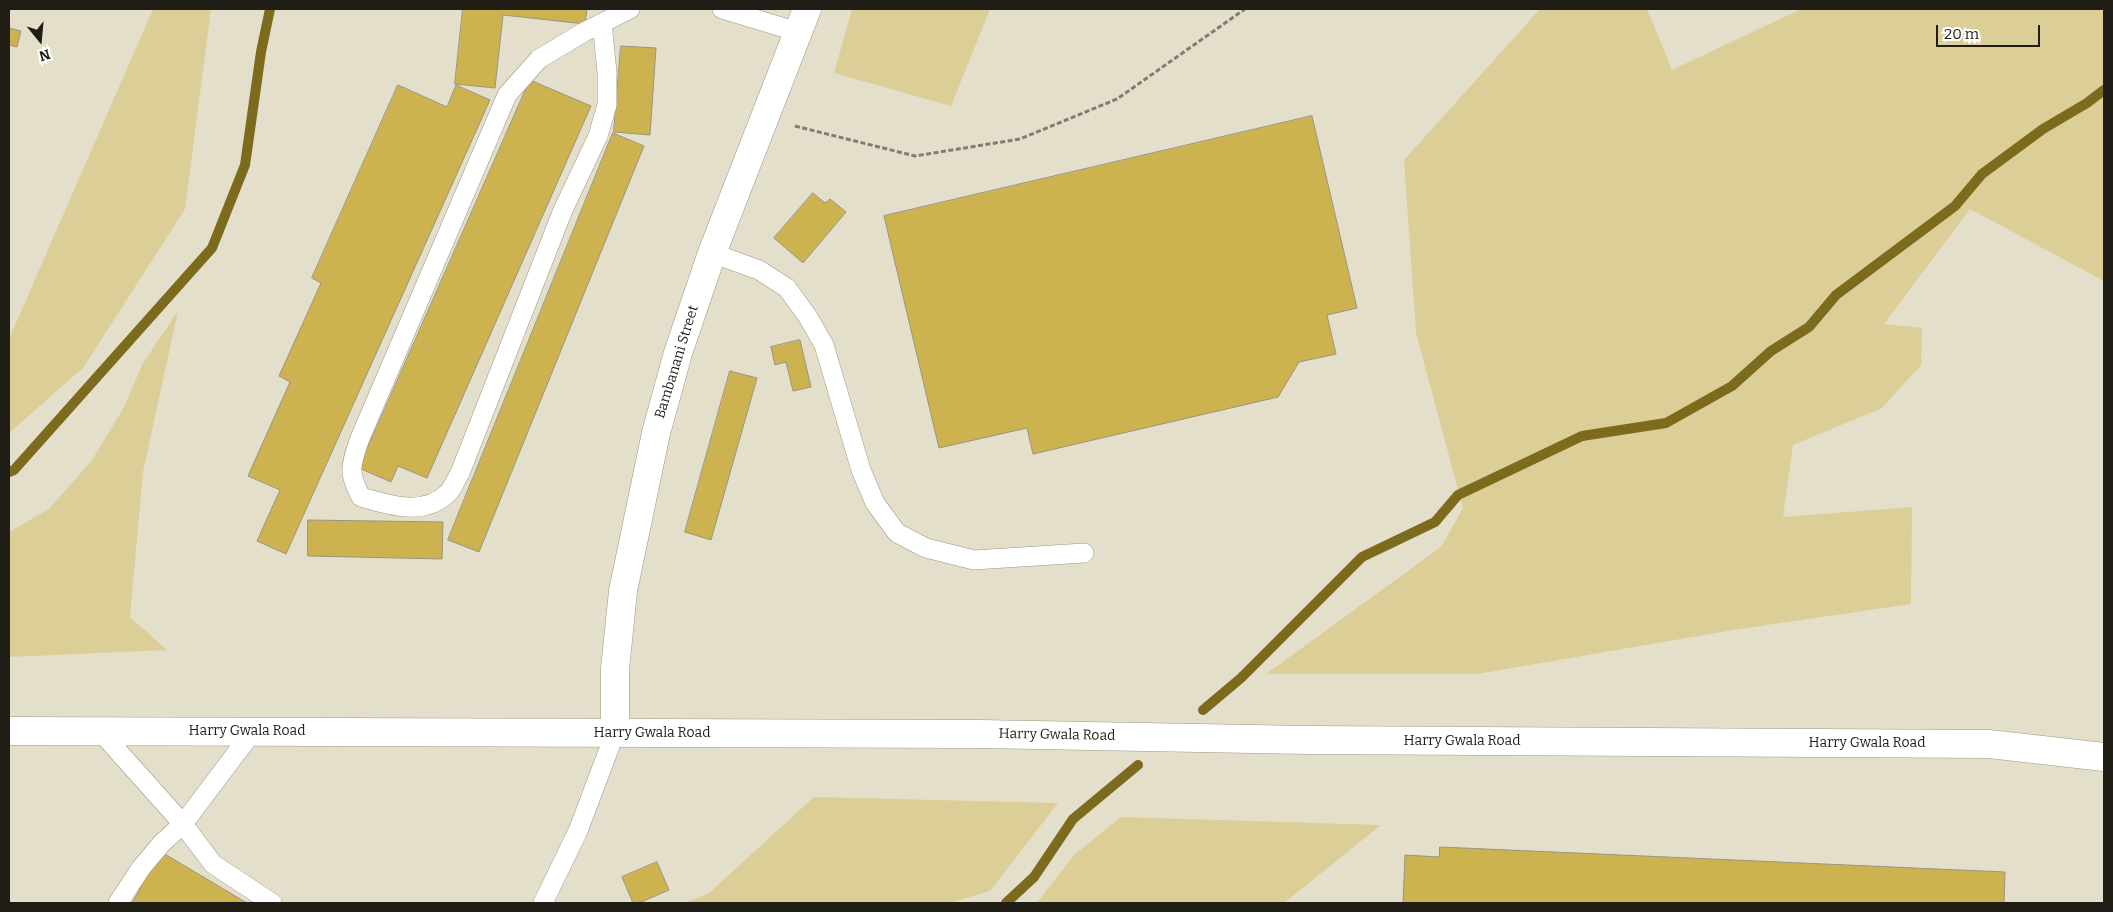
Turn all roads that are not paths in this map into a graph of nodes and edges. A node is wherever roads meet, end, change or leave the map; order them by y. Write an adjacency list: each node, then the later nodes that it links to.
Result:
1 (630, 9): 4 (lane)
2 (722, 9): 3 (lane)
3 (802, 20): 5 (main road, Bambanani Street)
4 (602, 23): 4 (lane)
5 (712, 253): 6 (lane); 10 (main road, Bambanani Street)
6 (1084, 553)
7 (9, 730): 8 (main road, Harry Gwala Road)
8 (100, 731): 9 (main road, Harry Gwala Road); 12 (lane)
9 (254, 731): 10 (main road, Harry Gwala Road); 12 (lane)
10 (615, 733): 11 (main road, Harry Gwala Road); 15 (lane)
11 (2104, 757)
12 (183, 824): 13 (lane); 14 (lane)
13 (124, 901)
14 (263, 901)
15 (543, 903)

